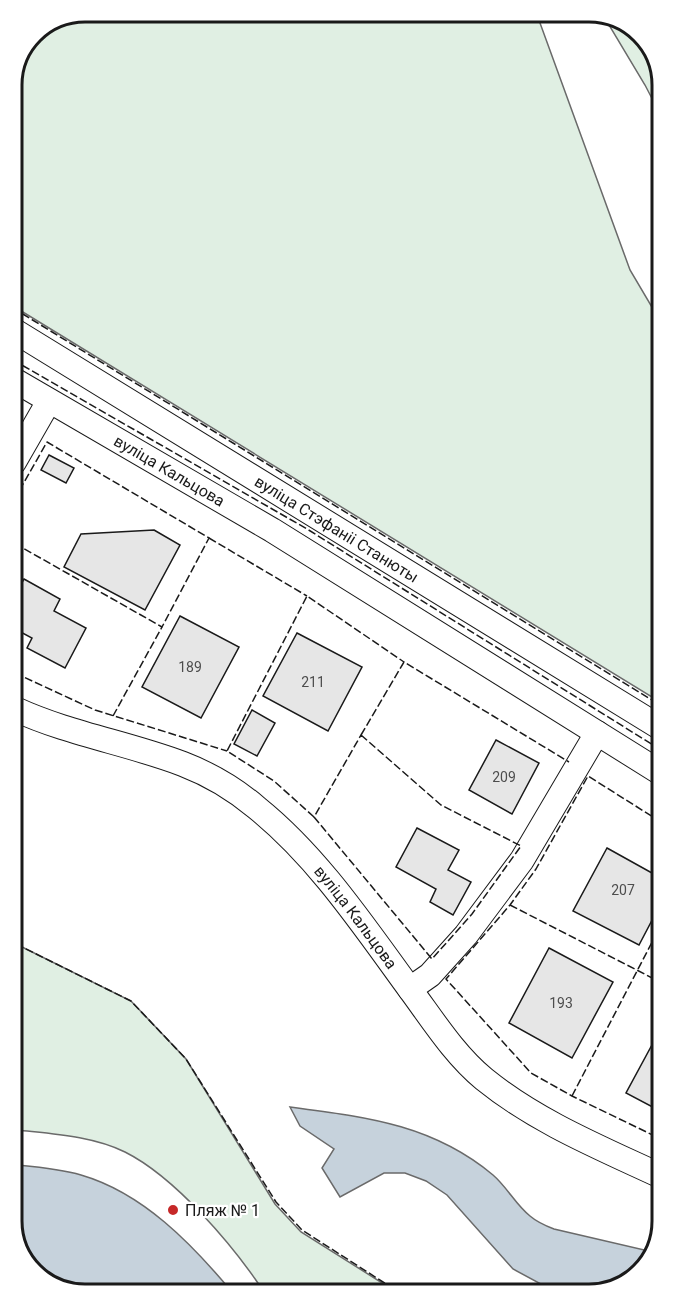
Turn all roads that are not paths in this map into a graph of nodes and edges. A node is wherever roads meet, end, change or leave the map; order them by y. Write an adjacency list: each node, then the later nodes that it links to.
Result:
1 (23, 336): 6 (street, вуліца Стэфаніі Станюты)
2 (23, 385): 3 (street, вуліца Кальцова)
3 (49, 400): 4 (street); 7 (street, вуліца Кальцова)
4 (23, 447)
5 (22, 712): 9 (street, вуліца Кальцова)
6 (652, 722)
7 (597, 733): 8 (street, вуліца Кальцова); 9 (street)
8 (652, 767)
9 (410, 989): 10 (street, вуліца Кальцова)
10 (652, 1172)

